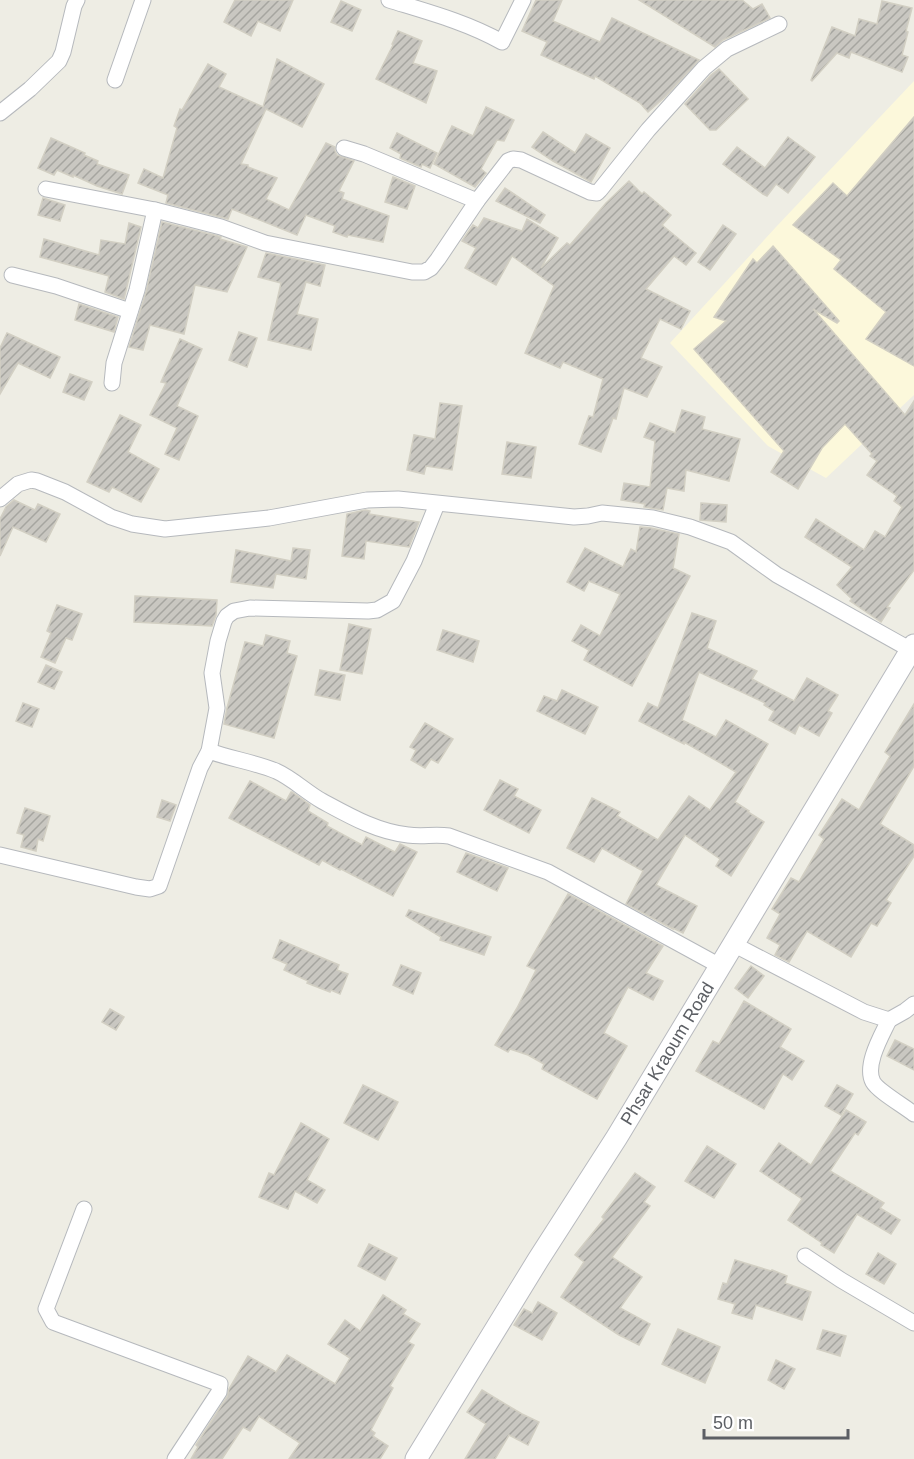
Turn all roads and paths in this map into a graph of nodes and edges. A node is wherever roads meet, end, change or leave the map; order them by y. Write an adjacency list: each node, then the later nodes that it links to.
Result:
1 (77, 0): 7 (street)
2 (143, 0): 6 (street)
3 (389, 0): 4 (street)
4 (523, 0)
5 (779, 24): 10 (street)
6 (115, 80)
7 (0, 113)
8 (344, 148): 10 (street)
9 (46, 189): 11 (street)
10 (477, 201): 11 (street)
11 (154, 210): 13 (street)
12 (12, 275): 13 (street)
13 (130, 311): 14 (street)
14 (112, 383)
15 (0, 499): 16 (street)
16 (437, 504): 17 (street); 18 (street)
17 (913, 647): 20 (main road, Phsar Kraoum Road)
18 (209, 751): 19 (street); 21 (street)
19 (0, 855)
20 (733, 944): 21 (main road, Phsar Kraoum Road); 23 (street)
21 (720, 966): 29 (main road, Phsar Kraoum Road)
22 (914, 1004): 23 (street)
23 (889, 1020): 24 (street)
24 (914, 1114)
25 (84, 1209): 28 (street)
26 (805, 1256): 27 (street)
27 (914, 1323)
28 (175, 1459)
29 (416, 1459)

